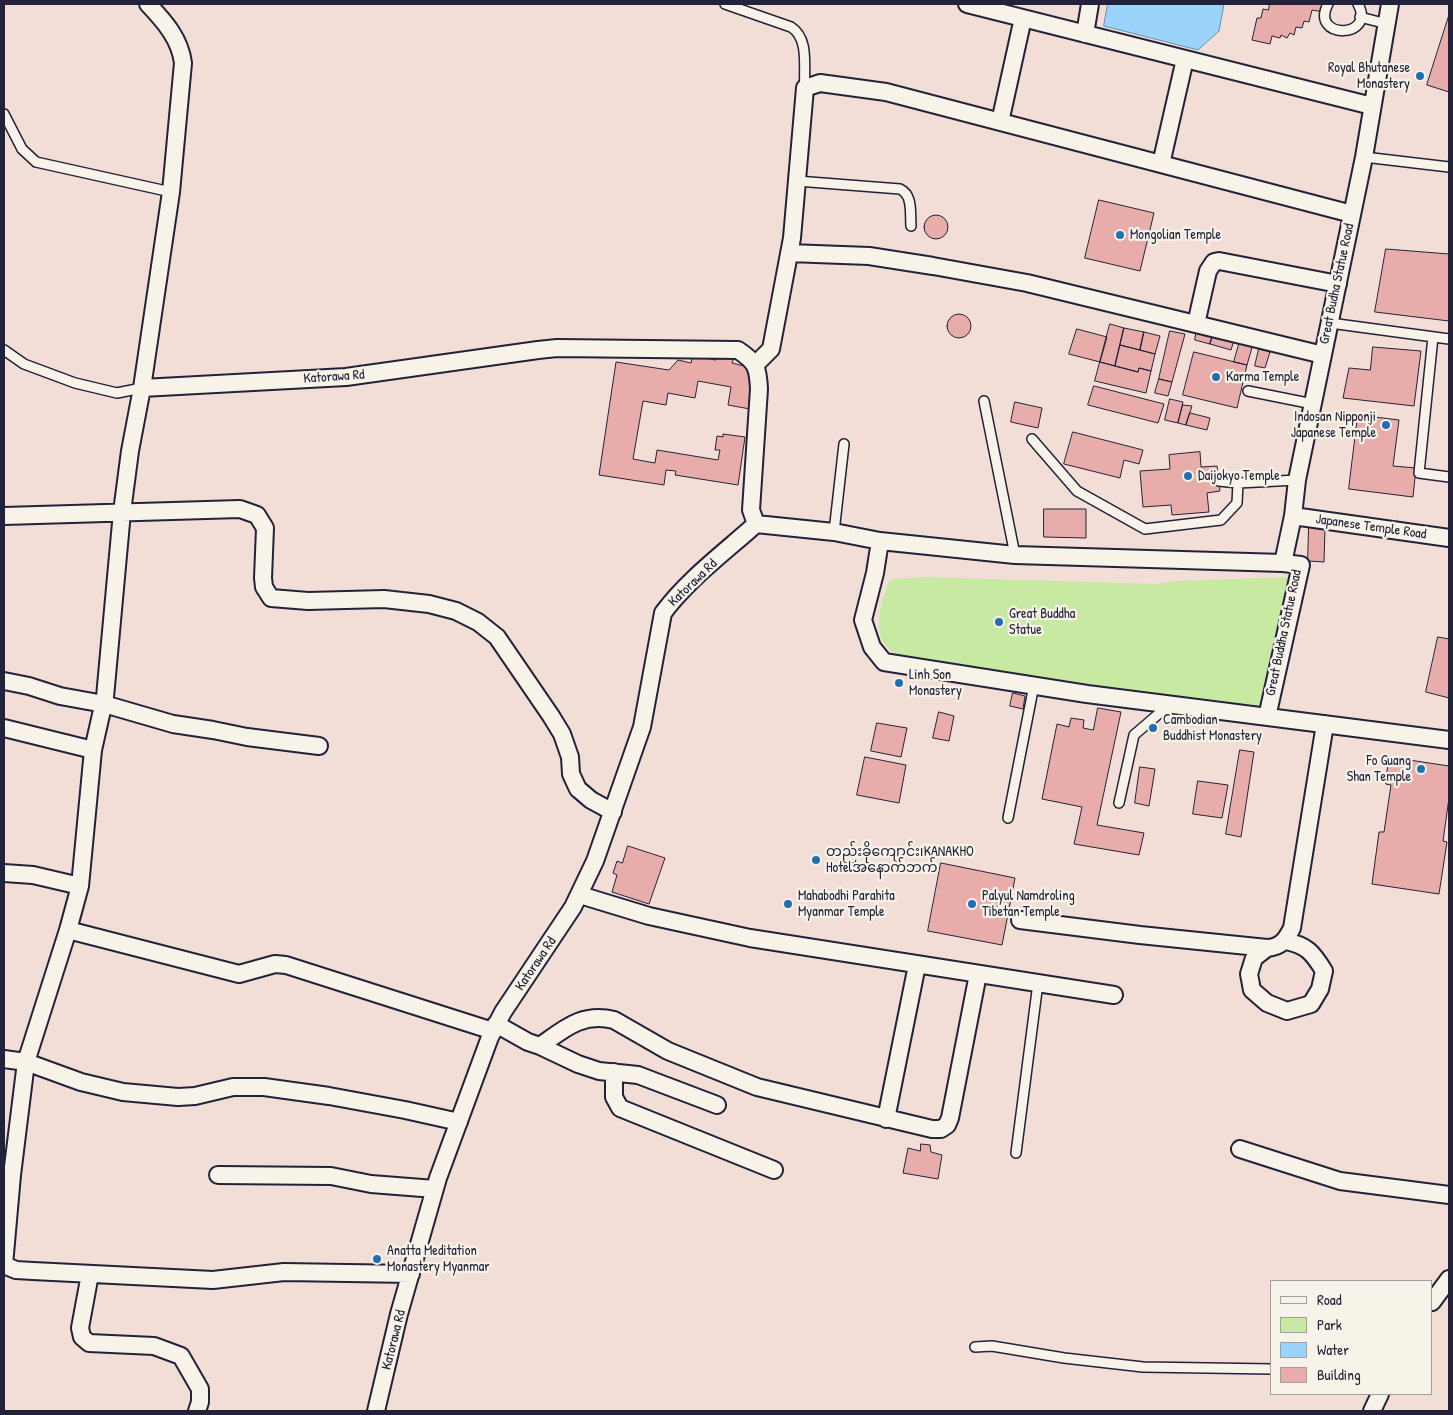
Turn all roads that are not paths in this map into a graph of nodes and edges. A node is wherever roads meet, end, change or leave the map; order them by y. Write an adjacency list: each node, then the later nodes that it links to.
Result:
1 (148, 4): 8 (street)
2 (725, 4): 14 (lane)
3 (967, 4): 10 (street)
4 (1090, 4): 12 (street)
5 (1328, 4): 9 (lane)
6 (1358, 4): 9 (lane)
7 (1390, 4): 11 (street, Great Budha Statue Road)
8 (162, 10): 22 (street)
9 (1360, 17): 11 (lane)
10 (1023, 18): 12 (street); 17 (street)
11 (1387, 24): 15 (street, Great Budha Statue Road)
12 (1085, 34): 13 (street)
13 (1185, 59): 15 (street); 19 (street)
14 (805, 88): 17 (street); 21 (street)
15 (1372, 106): 18 (street, Great Budha Statue Road)
16 (4, 114): 22 (lane)
17 (1000, 122): 19 (street)
18 (1364, 157): 20 (lane); 23 (street, Great Budha Statue Road)
19 (1162, 164): 23 (street)
20 (1449, 166)
21 (797, 181): 24 (lane); 25 (street)
22 (171, 192): 34 (street)
23 (1352, 214): 26 (street, Great Budha Statue Road)
24 (911, 226)
25 (789, 253): 28 (street); 33 (street)
26 (1338, 284): 27 (street, Great Budha Statue Road); 28 (street)
27 (1330, 323): 29 (lane); 32 (street, Great Budha Statue Road)
28 (1196, 324): 32 (street)
29 (1433, 337): 30 (lane); 40 (lane)
30 (1449, 339)
31 (4, 350): 34 (lane)
32 (1323, 355): 37 (street, Great Budha Statue Road)
33 (755, 365): 34 (street, Katorawa Rd); 47 (street)
34 (142, 388): 44 (street)
35 (1248, 391): 37 (lane)
36 (984, 401): 51 (lane)
37 (1313, 404): 41 (street, Great Budha Statue Road)
38 (1032, 439): 43 (lane)
39 (844, 444): 48 (lane)
40 (1449, 477)
41 (1297, 480): 43 (lane); 46 (street, Great Budha Statue Road)
42 (1219, 481): 43 (lane)
43 (1238, 483)
44 (122, 512): 45 (street); 55 (street); 64 (street)
45 (4, 516)
46 (1293, 516): 49 (street, Japanese Temple Road); 52 (street, Great Budha Statue Road)
47 (756, 524): 48 (street); 64 (street, Katorawa Rd)
48 (834, 532): 50 (street)
49 (1449, 538)
50 (880, 541): 51 (street); 54 (street)
51 (1016, 555): 52 (street)
52 (1283, 563): 57 (street, Great Buddha Statue Road)
53 (4, 681): 55 (street)
54 (1034, 686): 56 (street); 65 (lane)
55 (104, 704): 61 (street); 62 (street)
56 (1169, 705): 57 (street); 63 (lane)
57 (1267, 717): 58 (street)
58 (1325, 724): 60 (street); 71 (street)
59 (4, 728): 62 (street)
60 (1449, 740)
61 (320, 746)
62 (93, 750): 67 (street)
63 (1119, 803)
64 (613, 812): 68 (street, Katorawa Rd)
65 (1008, 818)
66 (4, 872): 67 (street)
67 (80, 886): 70 (street)
68 (580, 894): 73 (street); 77 (street, Katorawa Rd)
69 (1020, 920): 72 (street)
70 (68, 930): 77 (street); 80 (street)
71 (1285, 942): 72 (street); 72 (street)
72 (1266, 948)
73 (917, 965): 74 (street); 83 (street)
74 (978, 974): 75 (street); 83 (street)
75 (1038, 983): 76 (street); 86 (lane)
76 (1114, 996)
77 (495, 1028): 78 (street); 84 (street, Katorawa Rd)
78 (540, 1046): 81 (street); 83 (street)
79 (4, 1059): 80 (street)
80 (26, 1062): 84 (street); 91 (street)
81 (614, 1072): 82 (street); 87 (street)
82 (717, 1105)
83 (886, 1119)
84 (459, 1122): 89 (street, Katorawa Rd)
85 (1240, 1149): 90 (street)
86 (1016, 1153)
87 (774, 1170)
88 (218, 1174): 89 (street)
89 (435, 1189): 92 (street, Katorawa Rd)
90 (1449, 1195)
91 (90, 1274): 92 (street); 98 (street)
92 (411, 1274): 99 (street, Katorawa Rd)
93 (1449, 1279): 94 (street)
94 (1433, 1301)
95 (975, 1347): 96 (lane)
96 (1270, 1369)
97 (1380, 1395): 100 (street)
98 (197, 1411)
99 (376, 1411)
100 (1372, 1411)

